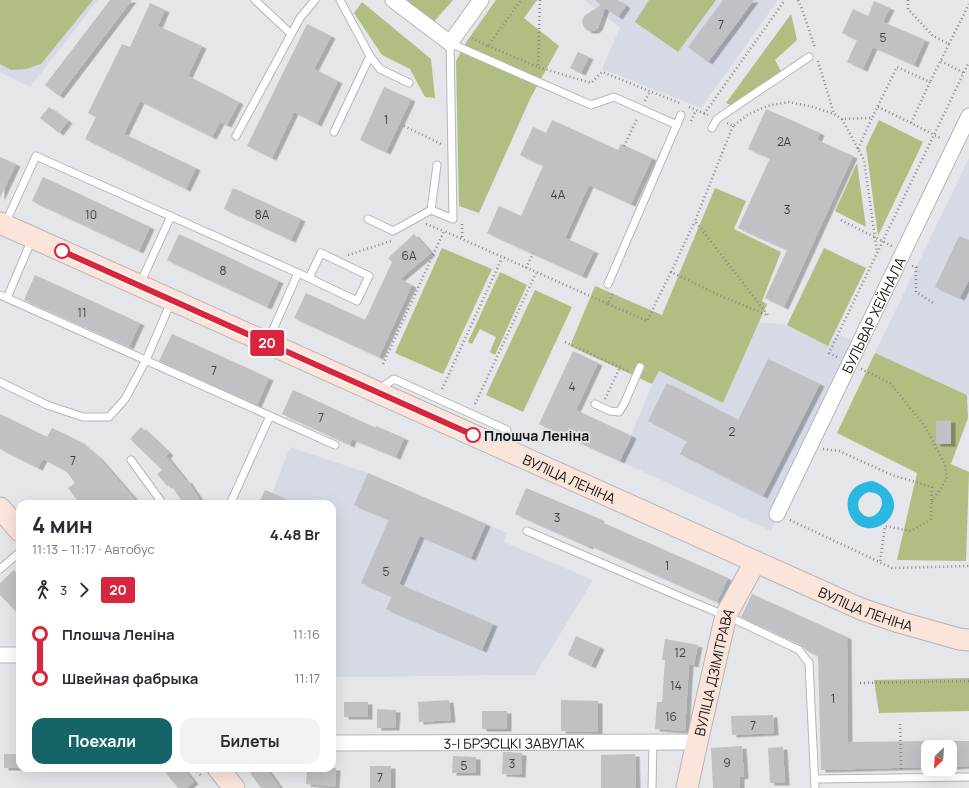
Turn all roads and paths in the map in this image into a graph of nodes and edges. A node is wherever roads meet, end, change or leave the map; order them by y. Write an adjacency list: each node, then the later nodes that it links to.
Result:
1 (255, 0): 12 (lane)
2 (315, 0): 12 (lane)
3 (340, 0): 18 (lane)
4 (393, 0): 14 (street)
5 (481, 0): 14 (street)
6 (521, 0): 16 (path)
7 (540, 0): 21 (path)
8 (785, 0): 27 (path)
9 (798, 0): 17 (path)
10 (908, 0): 15 (path)
11 (969, 4): 15 (path)
12 (291, 34): 42 (lane)
13 (474, 39): 16 (path)
14 (450, 43): 35 (lane); 46 (lane)
15 (949, 44): 20 (path)
16 (488, 46): 21 (path)
17 (815, 50)
18 (370, 56): 24 (lane); 40 (lane)
19 (813, 57): 28 (path); 32 (lane)
20 (941, 61): 22 (path); 23 (path)
21 (538, 67): 26 (path)
22 (964, 73)
23 (930, 82): 25 (path); 34 (path)
24 (409, 83)
25 (878, 107): 31 (path); 34 (path)
26 (696, 110): 27 (path); 37 (path)
27 (704, 114): 32 (path)
28 (834, 114): 33 (path); 38 (path)
29 (681, 115): 35 (lane)
30 (969, 116): 59 (street, БУЛЬВАР ХЕЙНАЛА)
31 (872, 118): 33 (path); 44 (path)
32 (717, 119): 38 (path); 39 (lane)
33 (842, 119): 44 (path)
34 (911, 123): 41 (path)
35 (677, 125): 67 (lane)
36 (404, 126): 43 (path)
37 (689, 126)
38 (733, 126): 51 (path)
39 (712, 128)
40 (334, 132)
41 (934, 135)
42 (236, 136)
43 (444, 145)
44 (858, 149): 54 (path)
45 (437, 165): 46 (lane)
46 (432, 210): 48 (lane)
47 (171, 216): 52 (lane); 64 (lane); 68 (lane)
48 (368, 219)
49 (842, 220): 54 (path)
50 (421, 221): 53 (path)
51 (695, 221): 63 (path); 63 (path)
52 (2, 224): 55 (main road, ВУЛІЦА ЛЕНІНА)
53 (444, 231): 60 (path); 77 (path)
54 (875, 237): 57 (path); 59 (path)
55 (33, 238): 68 (main road, ВУЛІЦА ЛЕНІНА); 70 (lane)
56 (393, 240): 61 (path)
57 (878, 252)
58 (533, 253): 62 (path)
59 (901, 257): 73 (path); 87 (street, БУЛЬВАР ХЕЙНАЛА)
60 (502, 258): 62 (path); 82 (path)
61 (334, 259): 66 (lane); 66 (lane)
62 (526, 268): 65 (path)
63 (671, 272): 72 (path)
64 (298, 273): 66 (lane); 75 (lane)
65 (536, 273): 72 (path); 83 (path)
66 (309, 278)
67 (608, 284)
68 (139, 286): 71 (main road, ВУЛІЦА ЛЕНІНА)
69 (616, 287): 72 (path)
70 (3, 296): 76 (lane)
71 (172, 300): 75 (main road, ВУЛІЦА ЛЕНІНА); 76 (lane)
72 (608, 304)
73 (935, 304)
74 (565, 342): 78 (path)
75 (267, 343): 96 (main road, ВУЛІЦА ЛЕНІНА)
76 (146, 360): 81 (lane); 85 (lane)
77 (383, 364)
78 (620, 367): 80 (path); 84 (path)
79 (640, 367): 80 (lane)
80 (637, 375): 84 (lane)
81 (0, 382)
82 (442, 389)
83 (475, 404)
84 (598, 405)
85 (270, 416): 86 (lane); 90 (lane)
86 (335, 445)
87 (810, 447): 92 (street, БУЛЬВАР ХЕЙНАЛА); 97 (path)
88 (131, 460): 89 (lane)
89 (161, 500)
90 (232, 500)
91 (0, 508): 93 (main road)
92 (777, 514): 97 (path)
93 (16, 526)
94 (527, 531): 100 (lane)
95 (16, 555): 99 (lane)
96 (755, 562): 100 (main road, ВУЛІЦА ДЗІМІТРАВА); 101 (main road, ВУЛІЦА ЛЕНІНА)
97 (880, 562): 98 (path)
98 (969, 566)
99 (0, 569)
100 (726, 615): 108 (main road, ВУЛІЦА ДЗІМІТРАВА); 113 (lane)
101 (969, 640)
102 (0, 655): 103 (street)
103 (16, 655)
104 (969, 681): 105 (path)
105 (860, 683)
106 (900, 724): 112 (path)
107 (653, 742): 108 (street, 3-І БРЭСЦКІ ЗАВУЛАК); 109 (street, 3-І БРЭСЦКІ ЗАВУЛАК); 115 (lane)
108 (697, 742): 116 (main road, ВУЛІЦА ДЗІМІТРАВА)
109 (336, 743)
110 (221, 772): 114 (main road)
111 (969, 777): 112 (lane)
112 (902, 778): 113 (lane)
113 (815, 779): 117 (lane)
114 (234, 788)
115 (652, 788)
116 (687, 788)
117 (815, 788)

